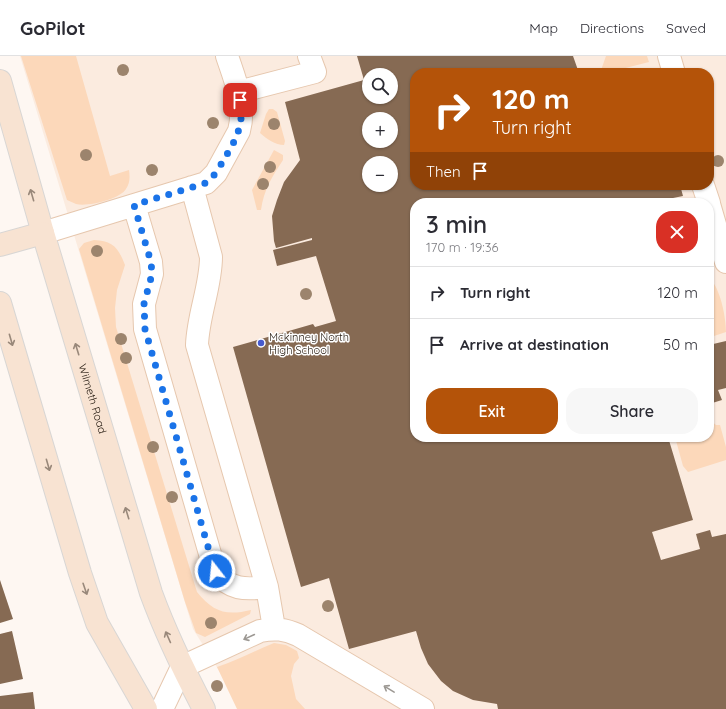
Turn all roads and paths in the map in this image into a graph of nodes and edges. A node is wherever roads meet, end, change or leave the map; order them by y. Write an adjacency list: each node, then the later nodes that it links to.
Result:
1 (227, 56): 6 (lane)
2 (309, 56): 6 (lane)
3 (669, 56): 4 (lane)
4 (673, 68)
5 (0, 81): 10 (main road, Wilmeth Road, one-way to 5)
6 (238, 92): 7 (lane)
7 (192, 187): 8 (lane); 14 (lane)
8 (134, 205): 10 (lane); 14 (lane)
9 (714, 221): 12 (lane)
10 (43, 233): 11 (main road); 16 (main road, Wilmeth Road, one-way to 10)
11 (0, 245)
12 (726, 262)
13 (0, 303): 17 (main road, one-way to 17)
14 (267, 587): 15 (lane)
15 (274, 628): 16 (lane, one-way to 16); 20 (lane, one-way to 15)
16 (182, 667): 18 (lane); 19 (main road, Wilmeth Road)
17 (146, 709)
18 (162, 709)
19 (204, 709)
20 (423, 709)

